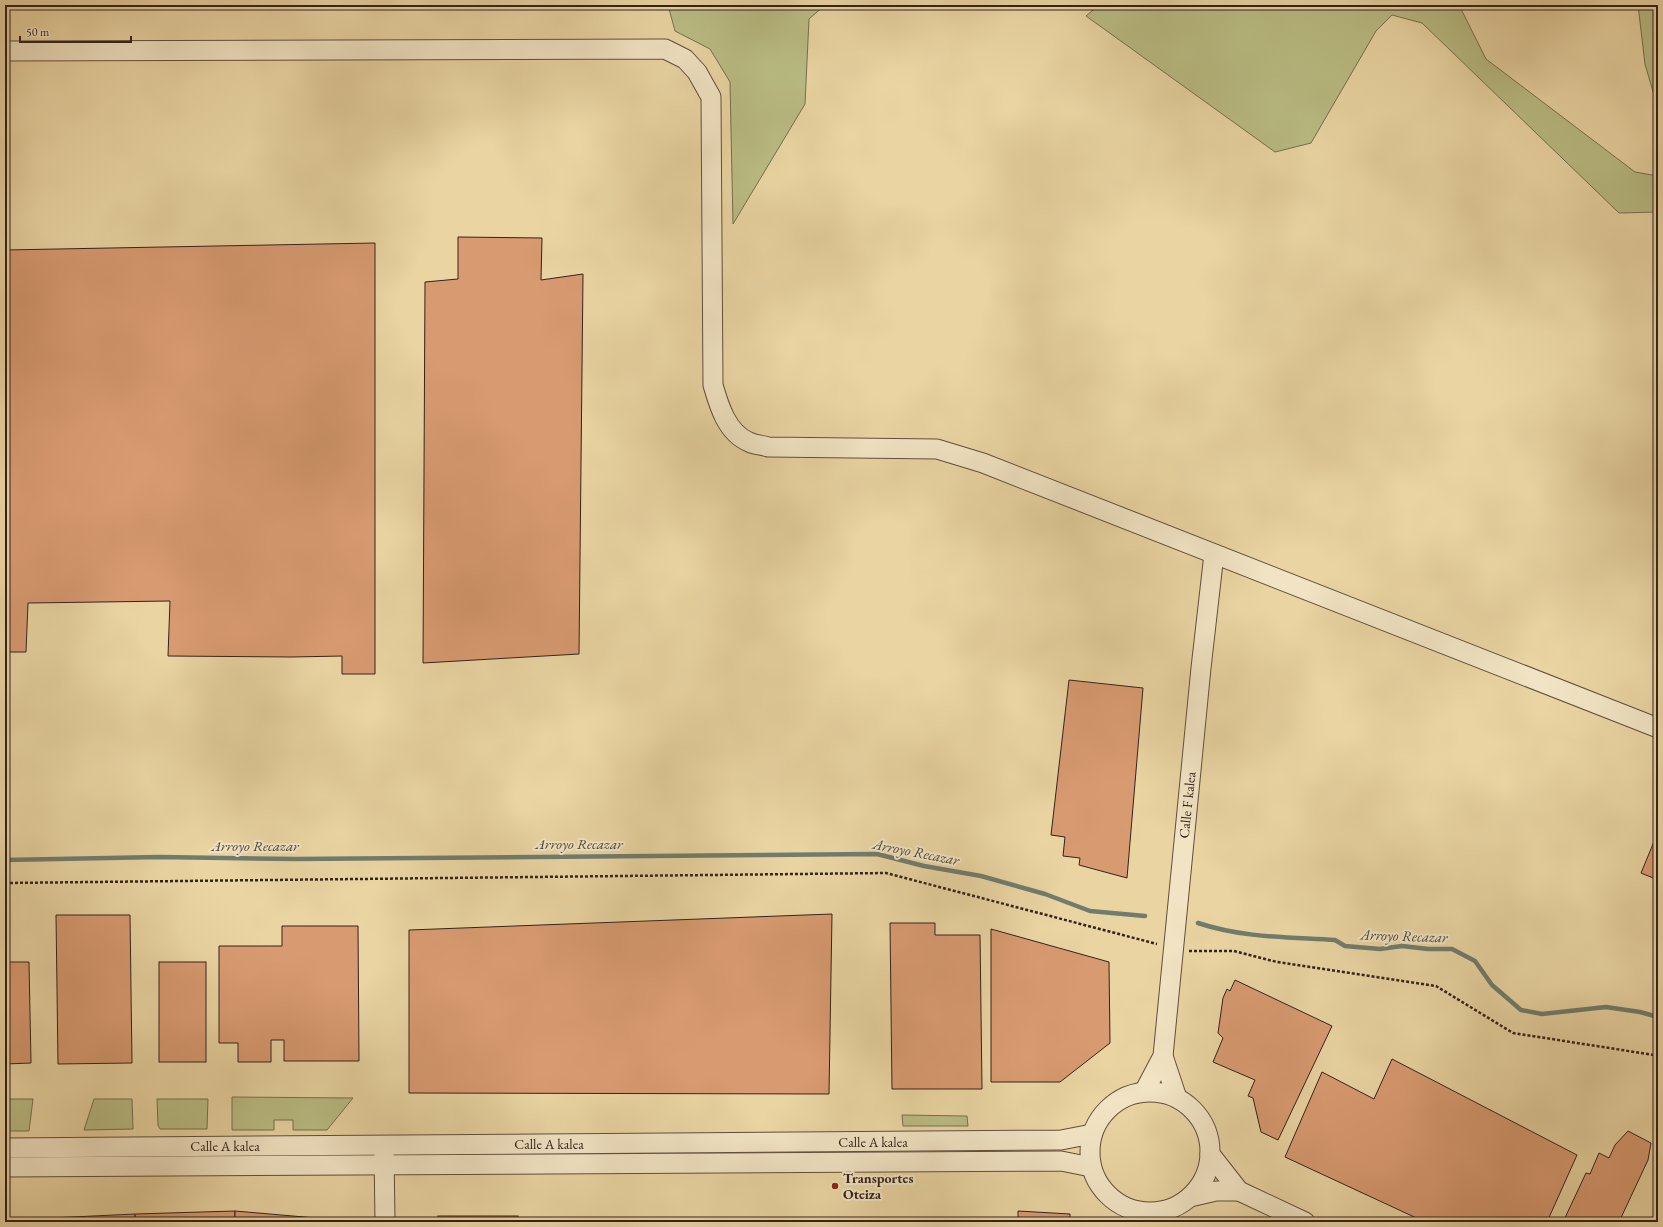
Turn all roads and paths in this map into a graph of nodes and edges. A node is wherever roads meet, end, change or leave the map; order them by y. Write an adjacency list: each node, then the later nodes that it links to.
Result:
1 (5, 51): 2 (street)
2 (1214, 554): 3 (street); 5 (street, Calle F kalea)
3 (1658, 728)
4 (5, 883): 5 (path)
5 (1173, 945): 6 (street, Calle F kalea); 7 (path)
6 (1163, 1056): 8 (street, Calle F kalea); 9 (street, Calle F kalea)
7 (1658, 1057)
8 (1144, 1092): 9 (street); 10 (street)
9 (1176, 1098): 13 (street)
10 (1092, 1134): 11 (street, Calle A kalea); 16 (street)
11 (384, 1145): 12 (street, Calle A kalea); 14 (street)
12 (5, 1148)
13 (1210, 1154): 17 (street); 18 (street)
14 (385, 1165): 15 (street, Calle A kalea); 16 (street, Calle A kalea); 21 (street)
15 (5, 1167)
16 (1091, 1167): 19 (street)
17 (1239, 1191): 18 (street); 22 (street)
18 (1190, 1197): 20 (street)
19 (1122, 1213): 20 (street)
20 (1156, 1217)
21 (385, 1222)
22 (1305, 1222)

